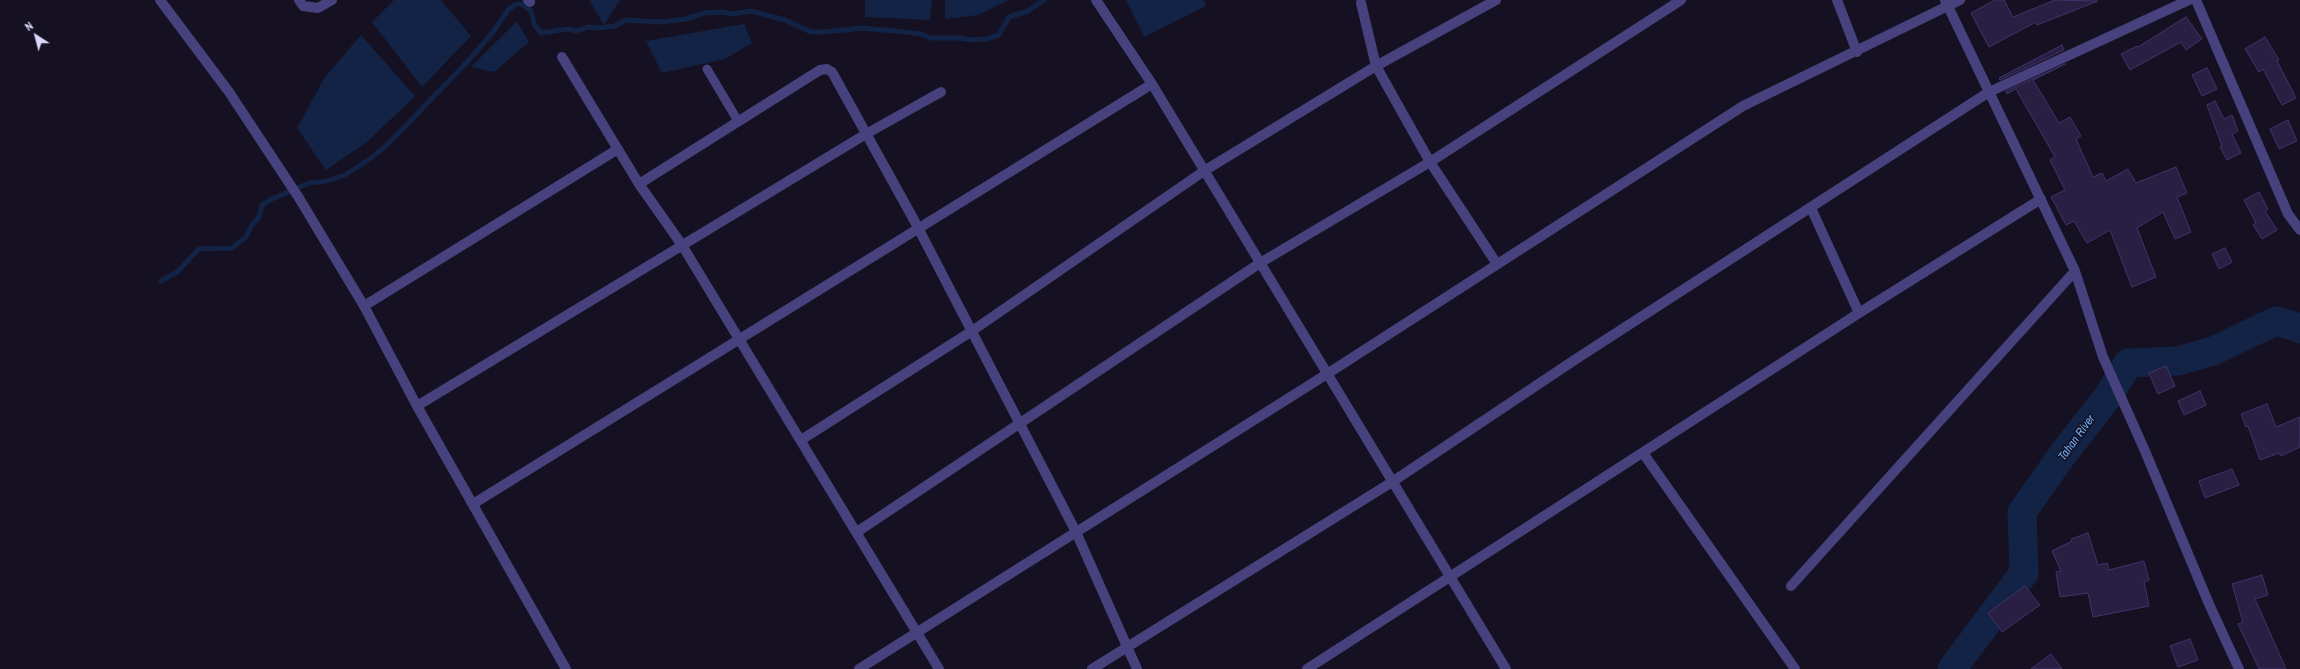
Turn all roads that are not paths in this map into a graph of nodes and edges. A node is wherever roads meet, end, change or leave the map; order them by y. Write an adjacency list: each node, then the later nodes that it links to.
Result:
1 (160, 0): 34 (street)
2 (299, 0): 3 (street)
3 (332, 0)
4 (1096, 0): 17 (street)
5 (1496, 0): 15 (street)
6 (1681, 0): 23 (street)
7 (1837, 0): 13 (street)
8 (1960, 0): 12 (street)
9 (2189, 0): 19 (street)
10 (2196, 0): 29 (street)
11 (1361, 3): 15 (street)
12 (1946, 3): 13 (street); 19 (street)
13 (1857, 52): 32 (street)
14 (562, 57): 22 (street)
15 (1376, 66): 23 (street); 24 (street)
16 (708, 70): 20 (lane)
17 (1152, 84): 24 (street); 28 (street)
18 (941, 92): 21 (street)
19 (1989, 92): 26 (street); 27 (street)
20 (738, 120): 21 (street); 25 (street)
21 (866, 134): 28 (street); 30 (street)
22 (618, 149): 25 (street); 34 (street)
23 (1430, 162): 31 (street); 32 (street)
24 (1204, 170): 31 (street); 36 (street)
25 (639, 184): 30 (street)
26 (2041, 199): 33 (street); 35 (street)
27 (1811, 208): 35 (street); 43 (street)
28 (919, 229): 36 (street); 37 (street)
29 (2300, 230)
30 (682, 245): 37 (street); 39 (street)
31 (1260, 263): 38 (street); 40 (street)
32 (1498, 264): 38 (street)
33 (2075, 271): 48 (street); 59 (street)
34 (364, 306): 39 (street)
35 (1859, 313): 42 (street)
36 (972, 331): 40 (street); 41 (street)
37 (739, 339): 41 (street); 44 (street)
38 (1327, 374): 43 (street); 46 (street)
39 (417, 406): 44 (street)
40 (1020, 423): 45 (street); 46 (street)
41 (801, 440): 45 (street)
42 (1643, 453): 47 (street); 58 (street)
43 (1392, 482): 47 (street); 50 (street)
44 (473, 504): 51 (street)
45 (856, 532): 49 (street)
46 (1076, 532): 49 (street); 50 (street)
47 (1449, 576): 56 (street); 57 (street)
48 (1791, 586)
49 (918, 632): 52 (street); 53 (street)
50 (1127, 649): 54 (street); 55 (street)
51 (566, 669)
52 (859, 669)
53 (938, 669)
54 (1092, 669)
55 (1137, 669)
56 (1307, 669)
57 (1506, 669)
58 (1795, 669)
59 (2239, 669)

